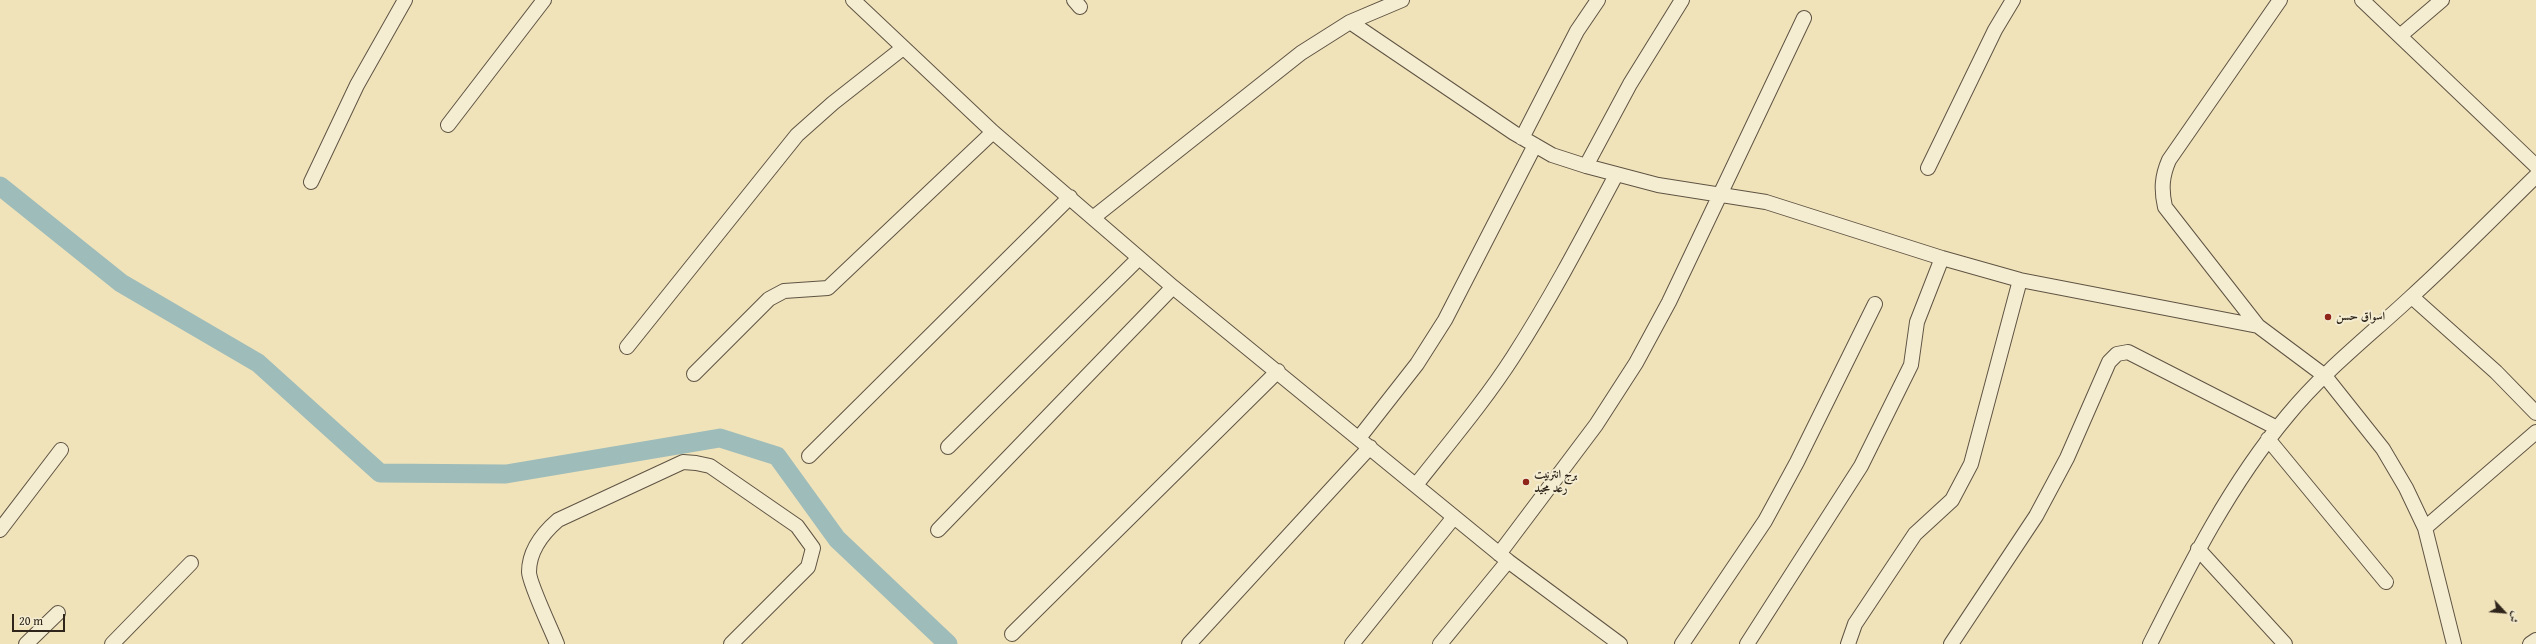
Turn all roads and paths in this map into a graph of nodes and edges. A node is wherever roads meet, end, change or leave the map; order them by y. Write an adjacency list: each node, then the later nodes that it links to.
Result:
1 (405, 0): 24 (street)
2 (544, 0): 15 (street)
3 (853, 0): 14 (street)
4 (1402, 0): 12 (street)
5 (1598, 0): 17 (street)
6 (1682, 0): 19 (street)
7 (2013, 0): 21 (street)
8 (2280, 0): 34 (street)
9 (2362, 0): 13 (street)
10 (2442, 0): 13 (street)
11 (1804, 18): 25 (street)
12 (1350, 22): 17 (street); 27 (street)
13 (2401, 35): 20 (street)
14 (903, 48): 16 (street); 35 (street)
15 (448, 125)
16 (993, 132): 26 (street); 37 (street)
17 (1522, 138): 18 (street)
18 (1536, 145): 19 (street); 42 (street)
19 (1586, 166): 22 (street)
20 (2536, 166)
21 (1928, 168)
22 (1616, 175): 25 (street); 48 (street)
23 (2536, 176): 32 (street)
24 (310, 182)
25 (1720, 194): 29 (street); 54 (street)
26 (1070, 197): 27 (street); 47 (street)
27 (1094, 217): 28 (street)
28 (1139, 258): 31 (street); 44 (street)
29 (1942, 258): 30 (street); 69 (street)
30 (2020, 280): 34 (street); 70 (street)
31 (1173, 287): 36 (street); 52 (street)
32 (2412, 297): 38 (street); 39 (street)
33 (1875, 304): 68 (street)
34 (2258, 326): 38 (street)
35 (627, 347)
36 (1278, 371): 42 (street); 58 (street)
37 (694, 374)
38 (2325, 376): 40 (street); 50 (street)
39 (2536, 413)
40 (2277, 428): 43 (street); 71 (street)
41 (2536, 432): 50 (street)
42 (1359, 438): 45 (street)
43 (2268, 439): 53 (street); 56 (street)
44 (948, 447)
45 (1370, 448): 48 (street); 64 (street)
46 (61, 450): 51 (street)
47 (809, 456)
48 (1416, 486): 49 (street)
49 (1454, 517): 54 (street); 65 (street)
50 (2425, 528): 74 (street)
51 (0, 530)
52 (938, 530)
53 (2198, 549): 72 (street); 73 (street)
54 (1504, 558): 66 (street); 67 (street)
55 (191, 563): 61 (street)
56 (2386, 582)
57 (58, 613): 60 (street)
58 (1012, 634)
59 (2536, 640): 75 (street)
60 (26, 644)
61 (112, 644)
62 (557, 644): 63 (street)
63 (731, 644)
64 (1189, 644)
65 (1352, 644)
66 (1440, 644)
67 (1620, 644)
68 (1682, 644)
69 (1747, 644)
70 (1848, 644)
71 (1951, 644)
72 (2150, 644)
73 (2284, 644)
74 (2454, 644)
75 (2530, 644)

